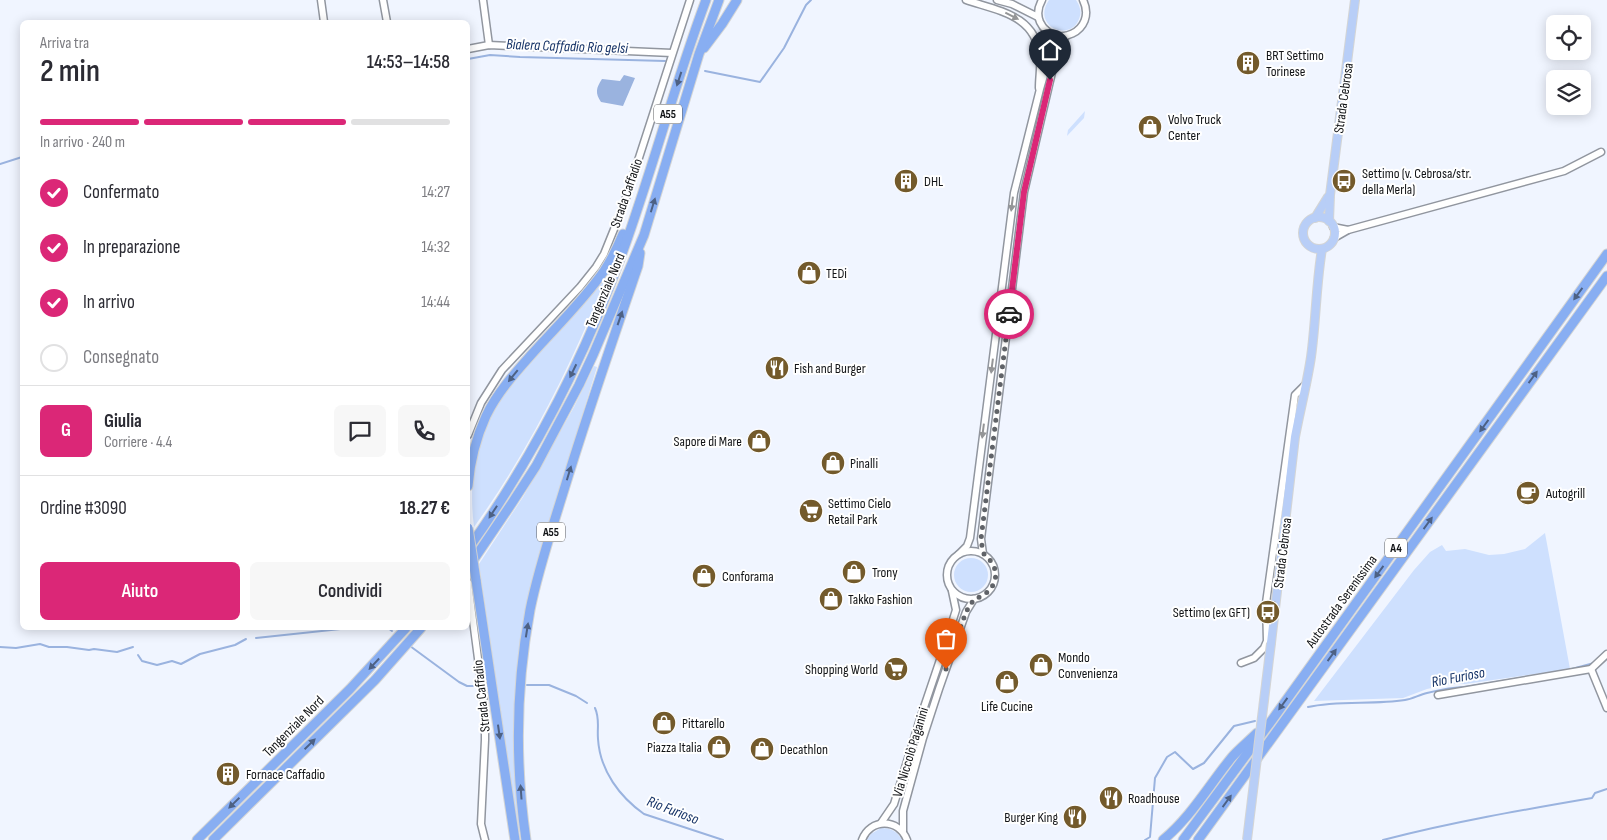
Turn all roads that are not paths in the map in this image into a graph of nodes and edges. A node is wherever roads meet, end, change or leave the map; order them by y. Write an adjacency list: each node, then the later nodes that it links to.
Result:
1 (321, 0): 14 (street)
2 (384, 0): 15 (street)
3 (483, 0): 18 (street)
4 (690, 0): 20 (street, Strada Caffadio)
5 (704, 0): 24 (highway, Tangenziale Nord / A55, one-way to 24)
6 (719, 0): 21 (highway, Tangenziale Nord / A55)
7 (737, 0): 21 (highway)
8 (966, 0): 22 (street, one-way to 22)
9 (997, 0): 13 (street)
10 (1042, 0): 13 (street)
11 (1082, 0): 17 (street)
12 (1355, 0): 25 (main road, Strada Cebrosa)
13 (1038, 17): 16 (street)
14 (324, 20)
15 (386, 20)
16 (1046, 30): 17 (street); 22 (street)
17 (1066, 36): 44 (street)
18 (489, 45): 19 (street); 20 (street)
19 (470, 49)
20 (672, 54): 37 (street, Strada Caffadio)
21 (699, 54): 29 (highway, Tangenziale Nord / A55, one-way to 21)
22 (1040, 89): 43 (street, one-way to 43)
23 (1601, 152): 28 (street)
24 (642, 195): 39 (highway, A55, one-way to 39); 41 (highway, Tangenziale Nord / A55, one-way to 41)
25 (1330, 196): 26 (main road, Strada Cebrosa); 27 (main road, Strada Cebrosa)
26 (1315, 218): 27 (main road); 31 (main road)
27 (1331, 224): 28 (street); 30 (main road)
28 (1348, 230): 30 (street)
29 (644, 235): 45 (highway, Tangenziale Nord / A55); 64 (highway, A55, one-way to 29)
30 (1334, 238): 32 (main road)
31 (1312, 248): 32 (main road); 34 (main road, Strada Cebrosa)
32 (1322, 249): 34 (main road, Strada Cebrosa)
33 (1607, 254): 57 (highway, Autostrada Serenissima / A4, one-way to 57)
34 (1319, 267): 36 (main road, Strada Cebrosa)
35 (1607, 276): 69 (highway, Autostrada Serenissima / A4, one-way to 35)
36 (1306, 384): 38 (street); 40 (main road, Strada Cebrosa)
37 (470, 430)
38 (1284, 475): 40 (street); 53 (street)
39 (470, 476)
40 (1290, 487): 70 (main road, Strada Cebrosa, bridge)
41 (470, 546)
42 (470, 554): 46 (highway, bridge)
43 (959, 554): 44 (street); 47 (street)
44 (983, 554): 48 (street)
45 (470, 565)
46 (472, 581): 63 (highway, one-way to 63)
47 (952, 591): 48 (street); 58 (street, Via Niccolò Paganini)
48 (974, 599): 59 (street, Via Niccolò Paganini)
49 (470, 604): 62 (street, Strada Caffadio)
50 (404, 630): 60 (highway, Tangenziale Nord, one-way to 60)
51 (419, 630): 61 (highway, Tangenziale Nord, one-way to 51)
52 (1607, 654): 54 (street)
53 (1241, 664)
54 (1591, 670): 55 (street); 56 (street)
55 (1438, 695)
56 (1607, 708)
57 (1272, 720): 67 (highway); 68 (highway, Autostrada Serenissima / A4)
58 (881, 823): 59 (street); 65 (street, Via Niccolò Paganini)
59 (902, 831): 66 (street)
60 (196, 840)
61 (213, 840)
62 (485, 840)
63 (515, 840)
64 (526, 840)
65 (862, 840)
66 (907, 840)
67 (1163, 840)
68 (1183, 840)
69 (1198, 840)
70 (1247, 840)

